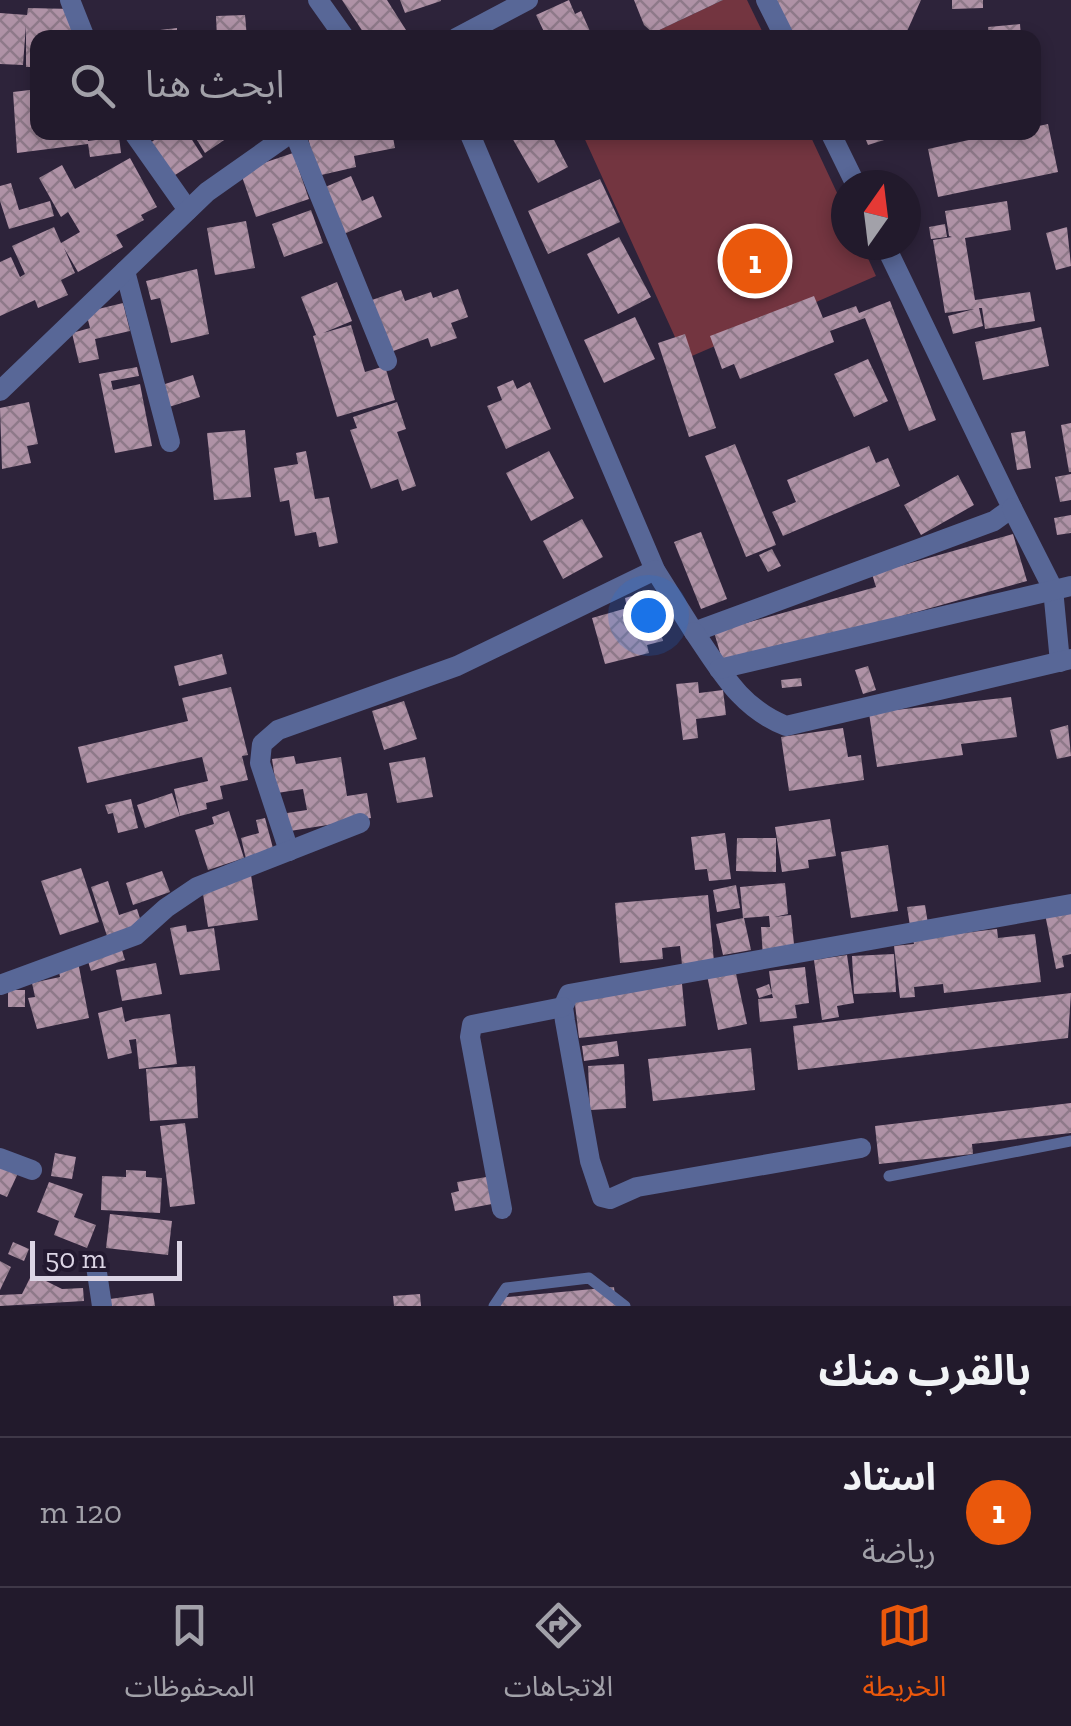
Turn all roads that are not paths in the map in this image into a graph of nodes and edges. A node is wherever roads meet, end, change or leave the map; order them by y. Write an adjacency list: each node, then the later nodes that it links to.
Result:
1 (70, 0): 5 (street)
2 (318, 0): 6 (street)
3 (528, 0): 7 (street)
4 (766, 0): 8 (street)
5 (82, 30)
6 (340, 30)
7 (471, 30)
8 (780, 30)
9 (139, 140): 15 (street)
10 (282, 140): 15 (street)
11 (296, 140): 18 (street)
12 (472, 140): 22 (street)
13 (834, 140): 14 (street)
14 (849, 170)
15 (188, 210): 17 (street)
16 (892, 260): 21 (street)
17 (124, 271): 19 (street); 20 (street)
18 (387, 361)
19 (0, 391)
20 (170, 442)
21 (1012, 508): 23 (street); 24 (street)
22 (655, 570): 24 (street); 28 (street)
23 (1062, 588): 25 (street); 26 (street)
24 (694, 632): 26 (street)
25 (1066, 661): 26 (street)
26 (719, 669)
27 (360, 823): 28 (street)
28 (289, 851): 30 (street)
29 (1071, 904): 31 (street)
30 (0, 986)
31 (563, 1007): 33 (street); 37 (street)
32 (1071, 1141): 36 (lane)
33 (861, 1148)
34 (0, 1158): 35 (street)
35 (32, 1170)
36 (889, 1176)
37 (502, 1208)
38 (96, 1266): 39 (street)
39 (102, 1306)
40 (494, 1306): 41 (lane)
41 (624, 1306)

